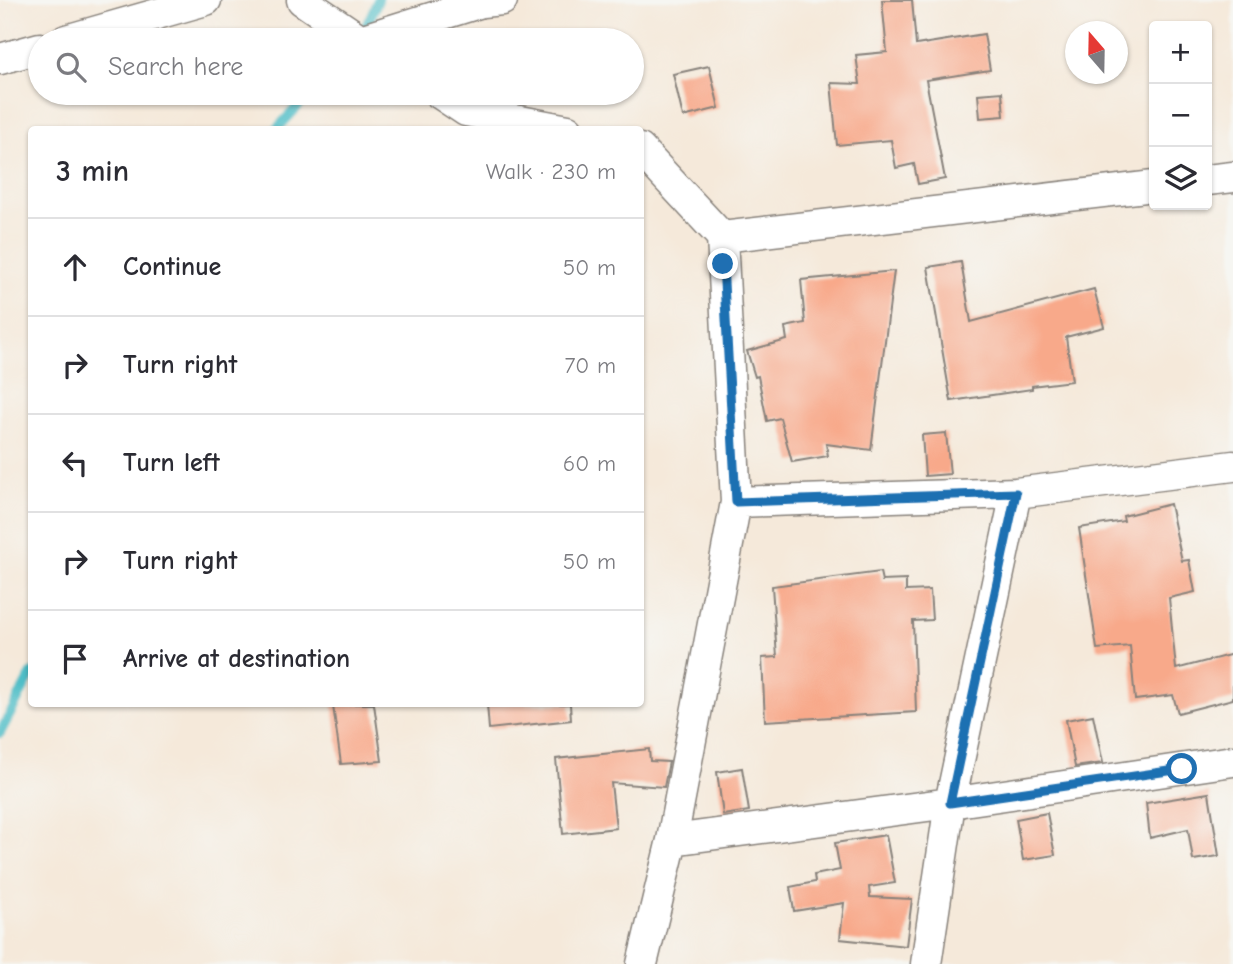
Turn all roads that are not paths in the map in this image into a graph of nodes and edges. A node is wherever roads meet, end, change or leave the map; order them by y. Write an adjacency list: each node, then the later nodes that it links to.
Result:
1 (206, 0): 4 (street)
2 (302, 0): 5 (street)
3 (502, 0): 6 (street)
4 (108, 28)
5 (343, 28)
6 (399, 28)
7 (28, 51): 8 (street)
8 (0, 59)
9 (457, 105): 10 (street)
10 (547, 126)
11 (644, 153): 15 (street)
12 (1233, 177): 13 (street)
13 (1212, 179)
14 (1149, 187): 15 (street)
15 (722, 237): 18 (street)
16 (1233, 466): 17 (street)
17 (1016, 493): 18 (street); 20 (street)
18 (736, 502): 21 (street)
19 (1233, 761): 20 (street)
20 (950, 803): 21 (street); 23 (street)
21 (672, 840): 22 (street)
22 (642, 964)
23 (926, 964)

